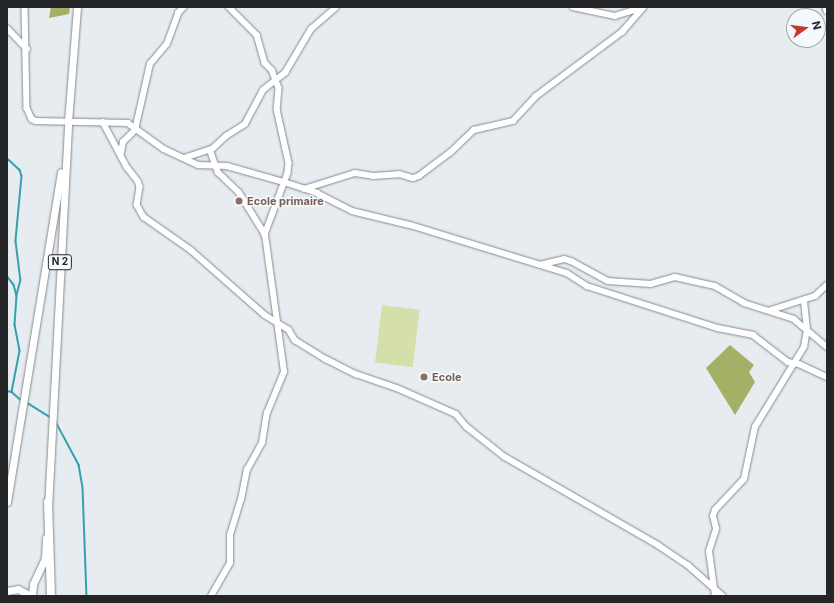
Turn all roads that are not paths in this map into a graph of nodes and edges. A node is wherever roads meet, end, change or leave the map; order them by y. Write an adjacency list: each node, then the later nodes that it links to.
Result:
1 (25, 7): 11 (street)
2 (77, 7): 13 (main road, N 2)
3 (184, 7): 15 (street)
4 (229, 7): 12 (street)
5 (336, 7): 12 (street)
6 (573, 7): 7 (street)
7 (644, 7): 21 (street)
8 (826, 7): 9 (street)
9 (827, 11)
10 (7, 28): 11 (street)
11 (27, 49): 13 (street)
12 (277, 81): 16 (street); 20 (street)
13 (68, 122): 14 (street); 32 (main road, N 2); 33 (main road, N 2)
14 (103, 122): 15 (street); 17 (street)
15 (135, 128): 17 (street); 18 (street)
16 (211, 149): 18 (street); 19 (street)
17 (122, 157): 27 (street)
18 (184, 158): 19 (street)
19 (215, 166): 20 (street); 22 (street)
20 (284, 182): 21 (street); 22 (street)
21 (304, 189): 23 (street)
22 (265, 235): 27 (street)
23 (538, 265): 26 (street); 30 (street)
24 (827, 285): 25 (street)
25 (804, 300): 26 (street); 28 (street)
26 (770, 310): 28 (street)
27 (279, 324): 34 (street); 38 (street)
28 (807, 330): 29 (street); 30 (street)
29 (827, 347)
30 (794, 363): 31 (street); 34 (street)
31 (827, 377)
32 (7, 502)
33 (48, 502): 36 (main road, N 2); 37 (highway)
34 (713, 587): 39 (street); 40 (street)
35 (7, 591): 36 (main road)
36 (31, 596)
37 (51, 596)
38 (211, 596)
39 (715, 596)
40 (723, 596)

